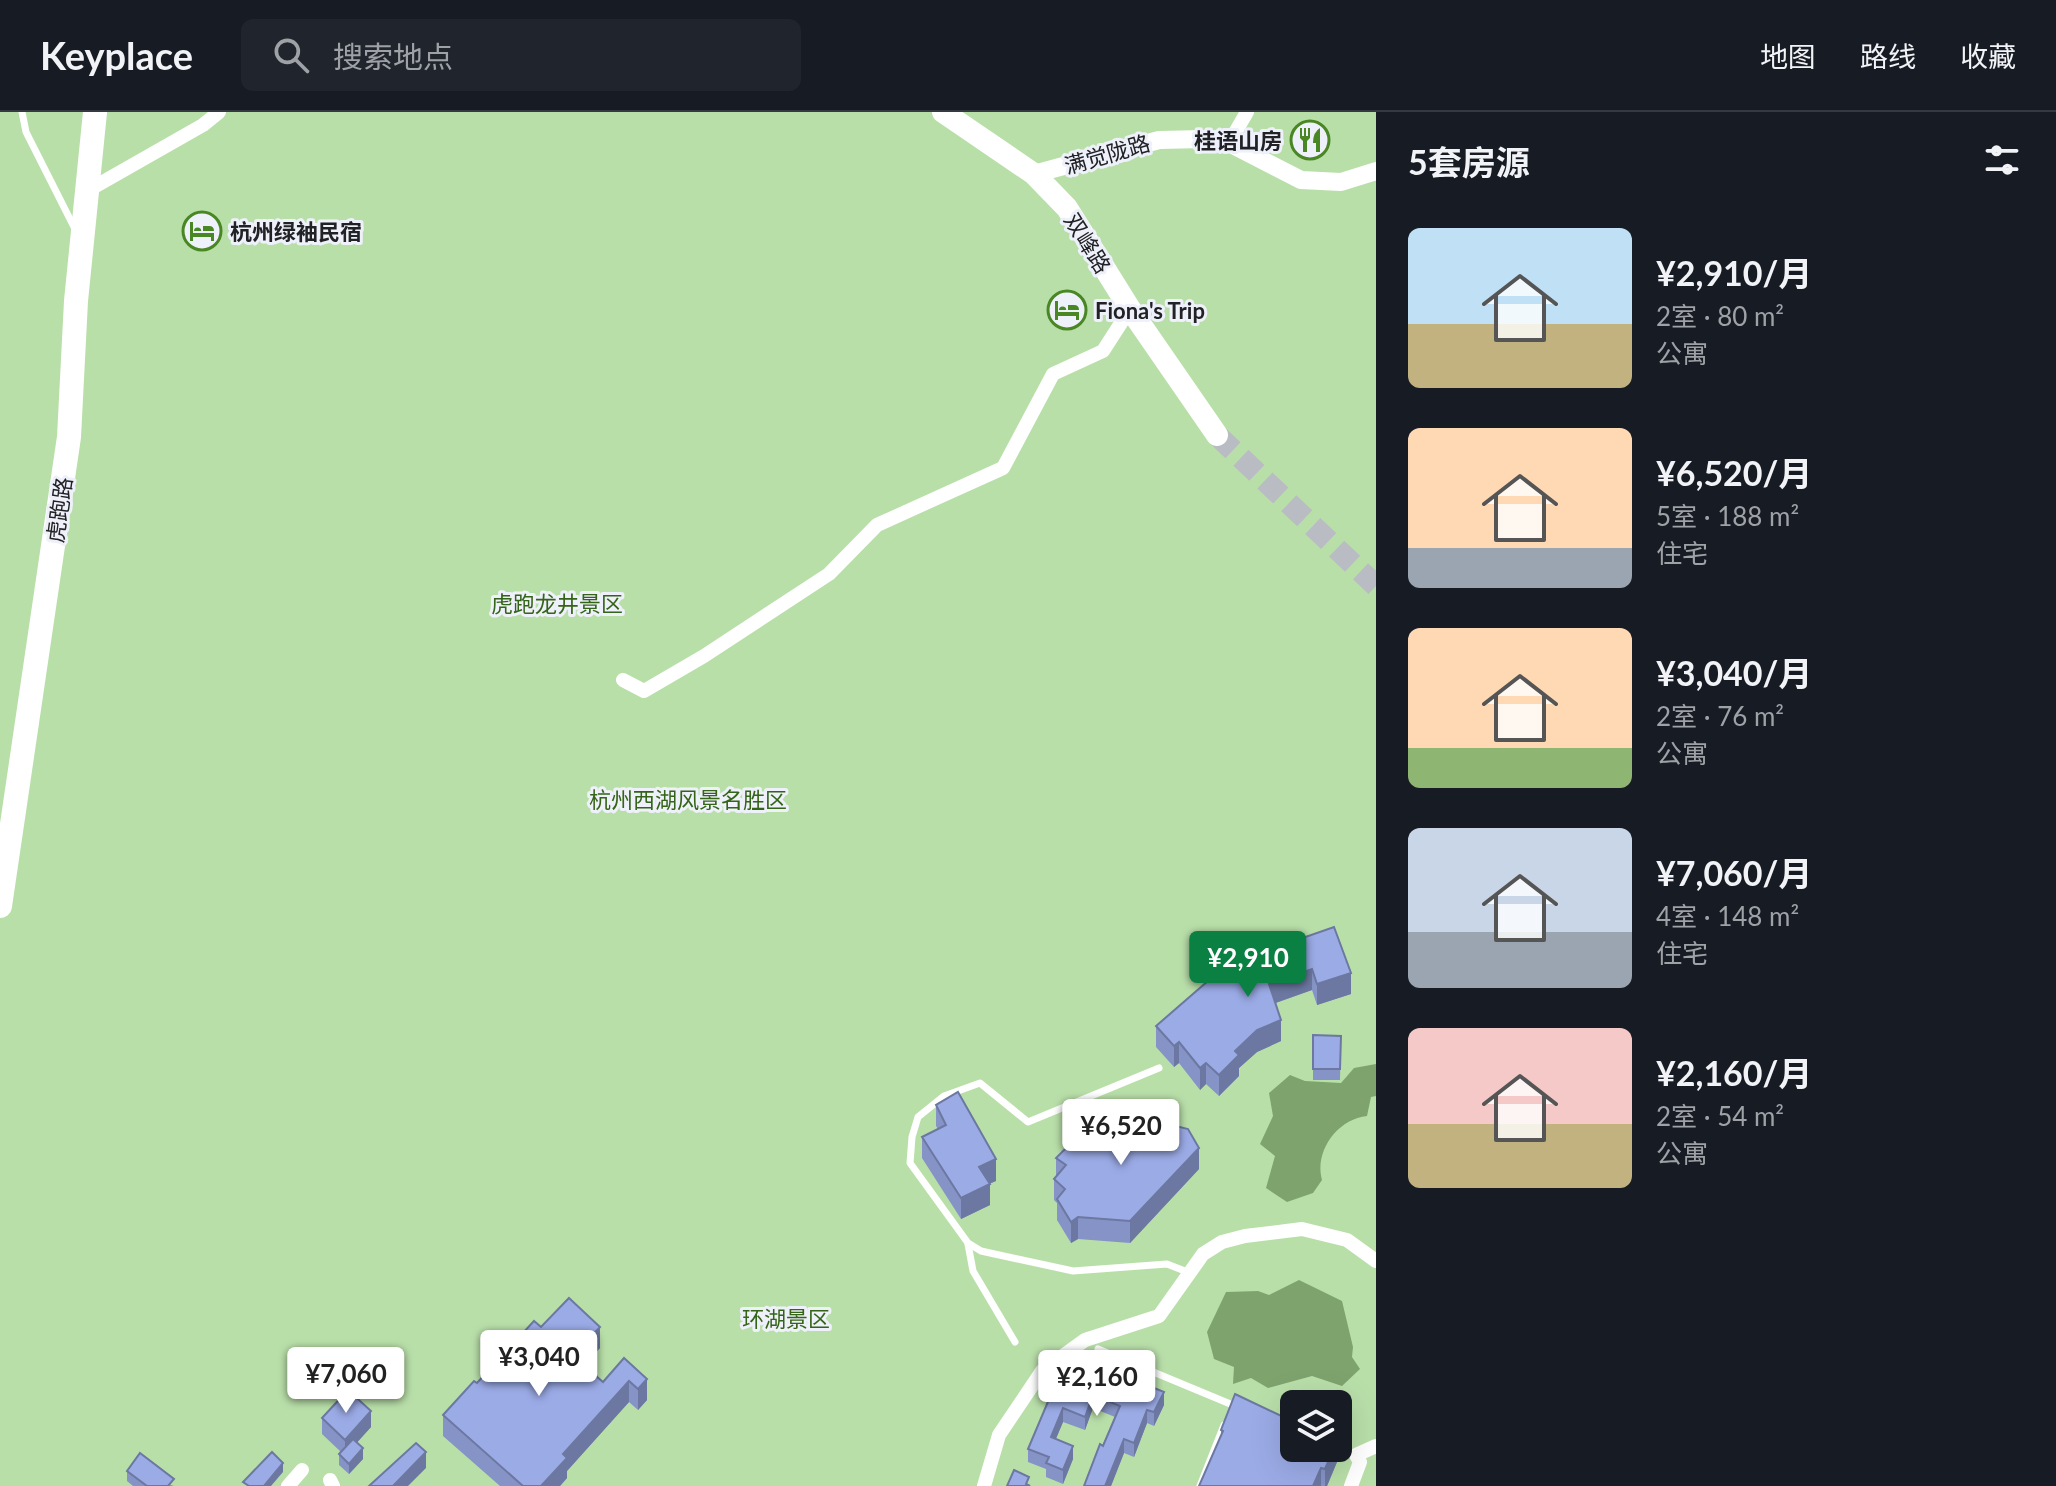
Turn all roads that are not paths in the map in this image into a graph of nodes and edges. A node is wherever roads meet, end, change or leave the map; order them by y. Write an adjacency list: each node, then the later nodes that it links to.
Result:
1 (22, 112): 10 (lane)
2 (95, 112): 9 (main road, 虎跑路)
3 (219, 112): 9 (street)
4 (943, 112): 8 (main road, 满觉陇路)
5 (1247, 112): 6 (street)
6 (1229, 143): 7 (street, 满觉陇路); 8 (street, 满觉陇路)
7 (1376, 171)
8 (1034, 174): 11 (main road, 双峰路)
9 (87, 191): 10 (main road, 虎跑路)
10 (82, 241): 14 (main road, 虎跑路)
11 (1130, 309): 12 (main road, 双峰路); 13 (street)
12 (1217, 435)
13 (623, 680)
14 (0, 906)
15 (1159, 1068): 16 (lane)
16 (968, 1243): 18 (lane); 19 (lane)
17 (1376, 1261): 18 (street)
18 (1190, 1273): 28 (street)
19 (1015, 1342)
20 (1098, 1349): 21 (lane)
21 (1232, 1405): 22 (lane); 29 (lane)
22 (1244, 1410)
23 (1376, 1446): 25 (street)
24 (1352, 1453): 25 (lane)
25 (1356, 1455): 30 (street)
26 (302, 1470): 27 (street)
27 (288, 1486)
28 (984, 1486)
29 (1200, 1486)
30 (1351, 1486)

